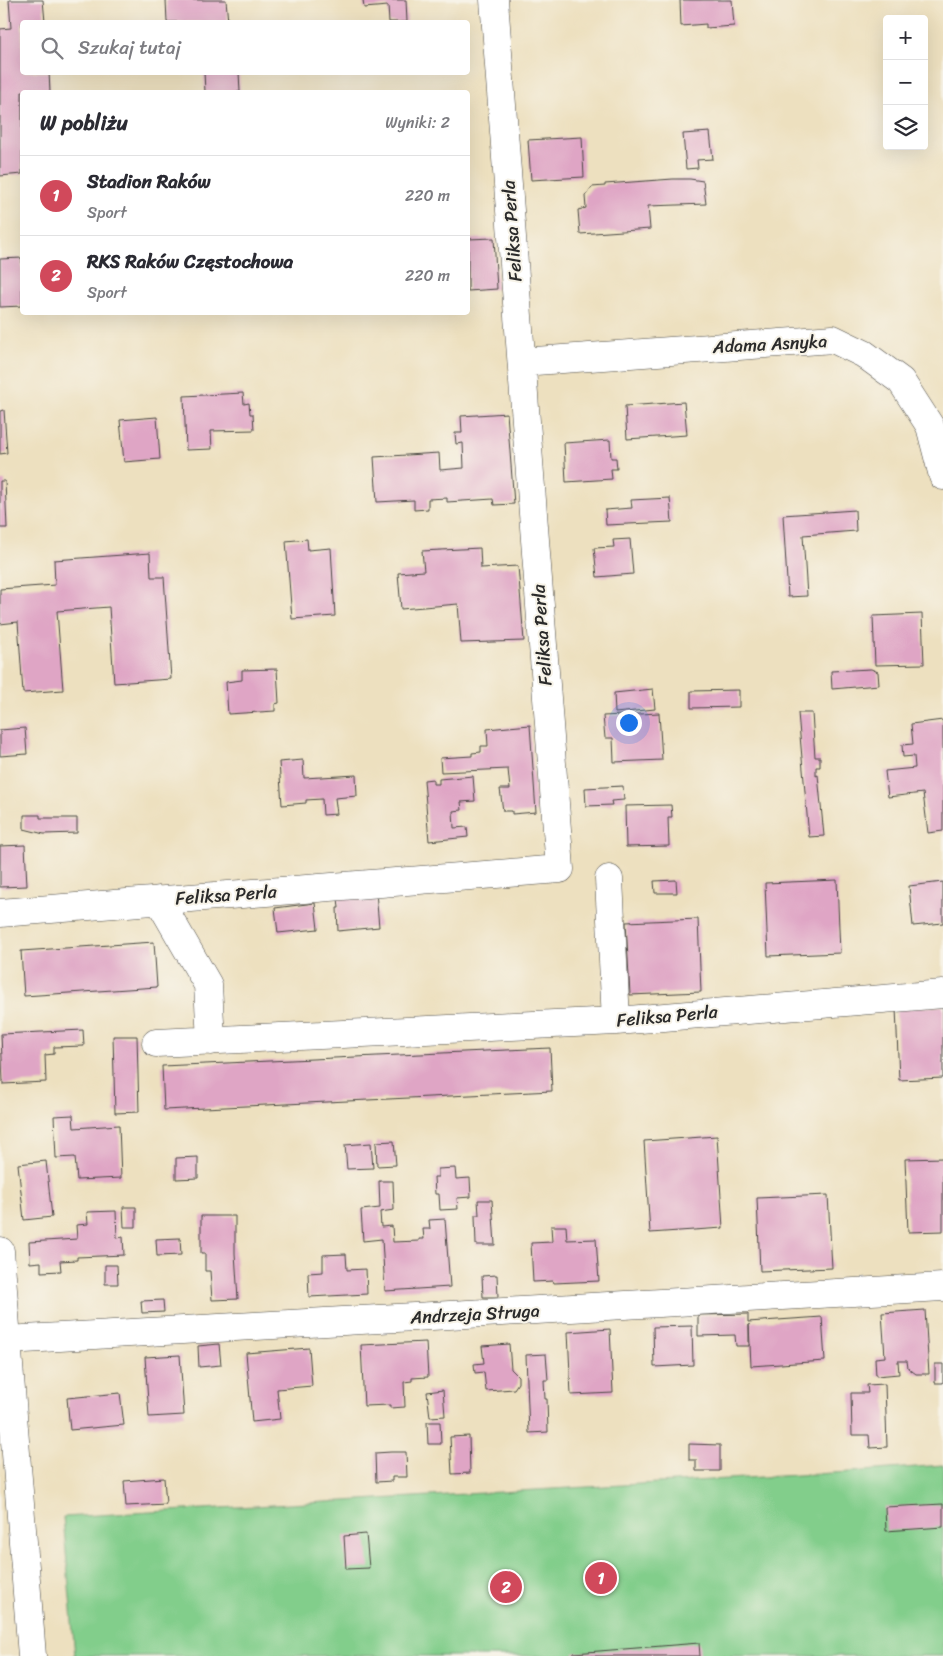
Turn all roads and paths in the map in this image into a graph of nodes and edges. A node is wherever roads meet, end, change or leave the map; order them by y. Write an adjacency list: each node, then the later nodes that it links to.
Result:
1 (494, 0): 2 (street, Feliksa Perla)
2 (522, 362): 3 (street, Adama Asnyka); 5 (street, Feliksa Perla)
3 (943, 476)
4 (609, 879): 8 (street)
5 (159, 900): 6 (street, Feliksa Perla); 9 (street, Feliksa Perla)
6 (0, 913)
7 (943, 994): 8 (street, Feliksa Perla)
8 (616, 1020): 9 (street, Feliksa Perla)
9 (211, 1041): 10 (street, Feliksa Perla)
10 (156, 1043)
11 (0, 1251): 13 (street)
12 (943, 1287): 13 (street, Andrzeja Struga)
13 (7, 1340): 14 (street)
14 (32, 1656)

